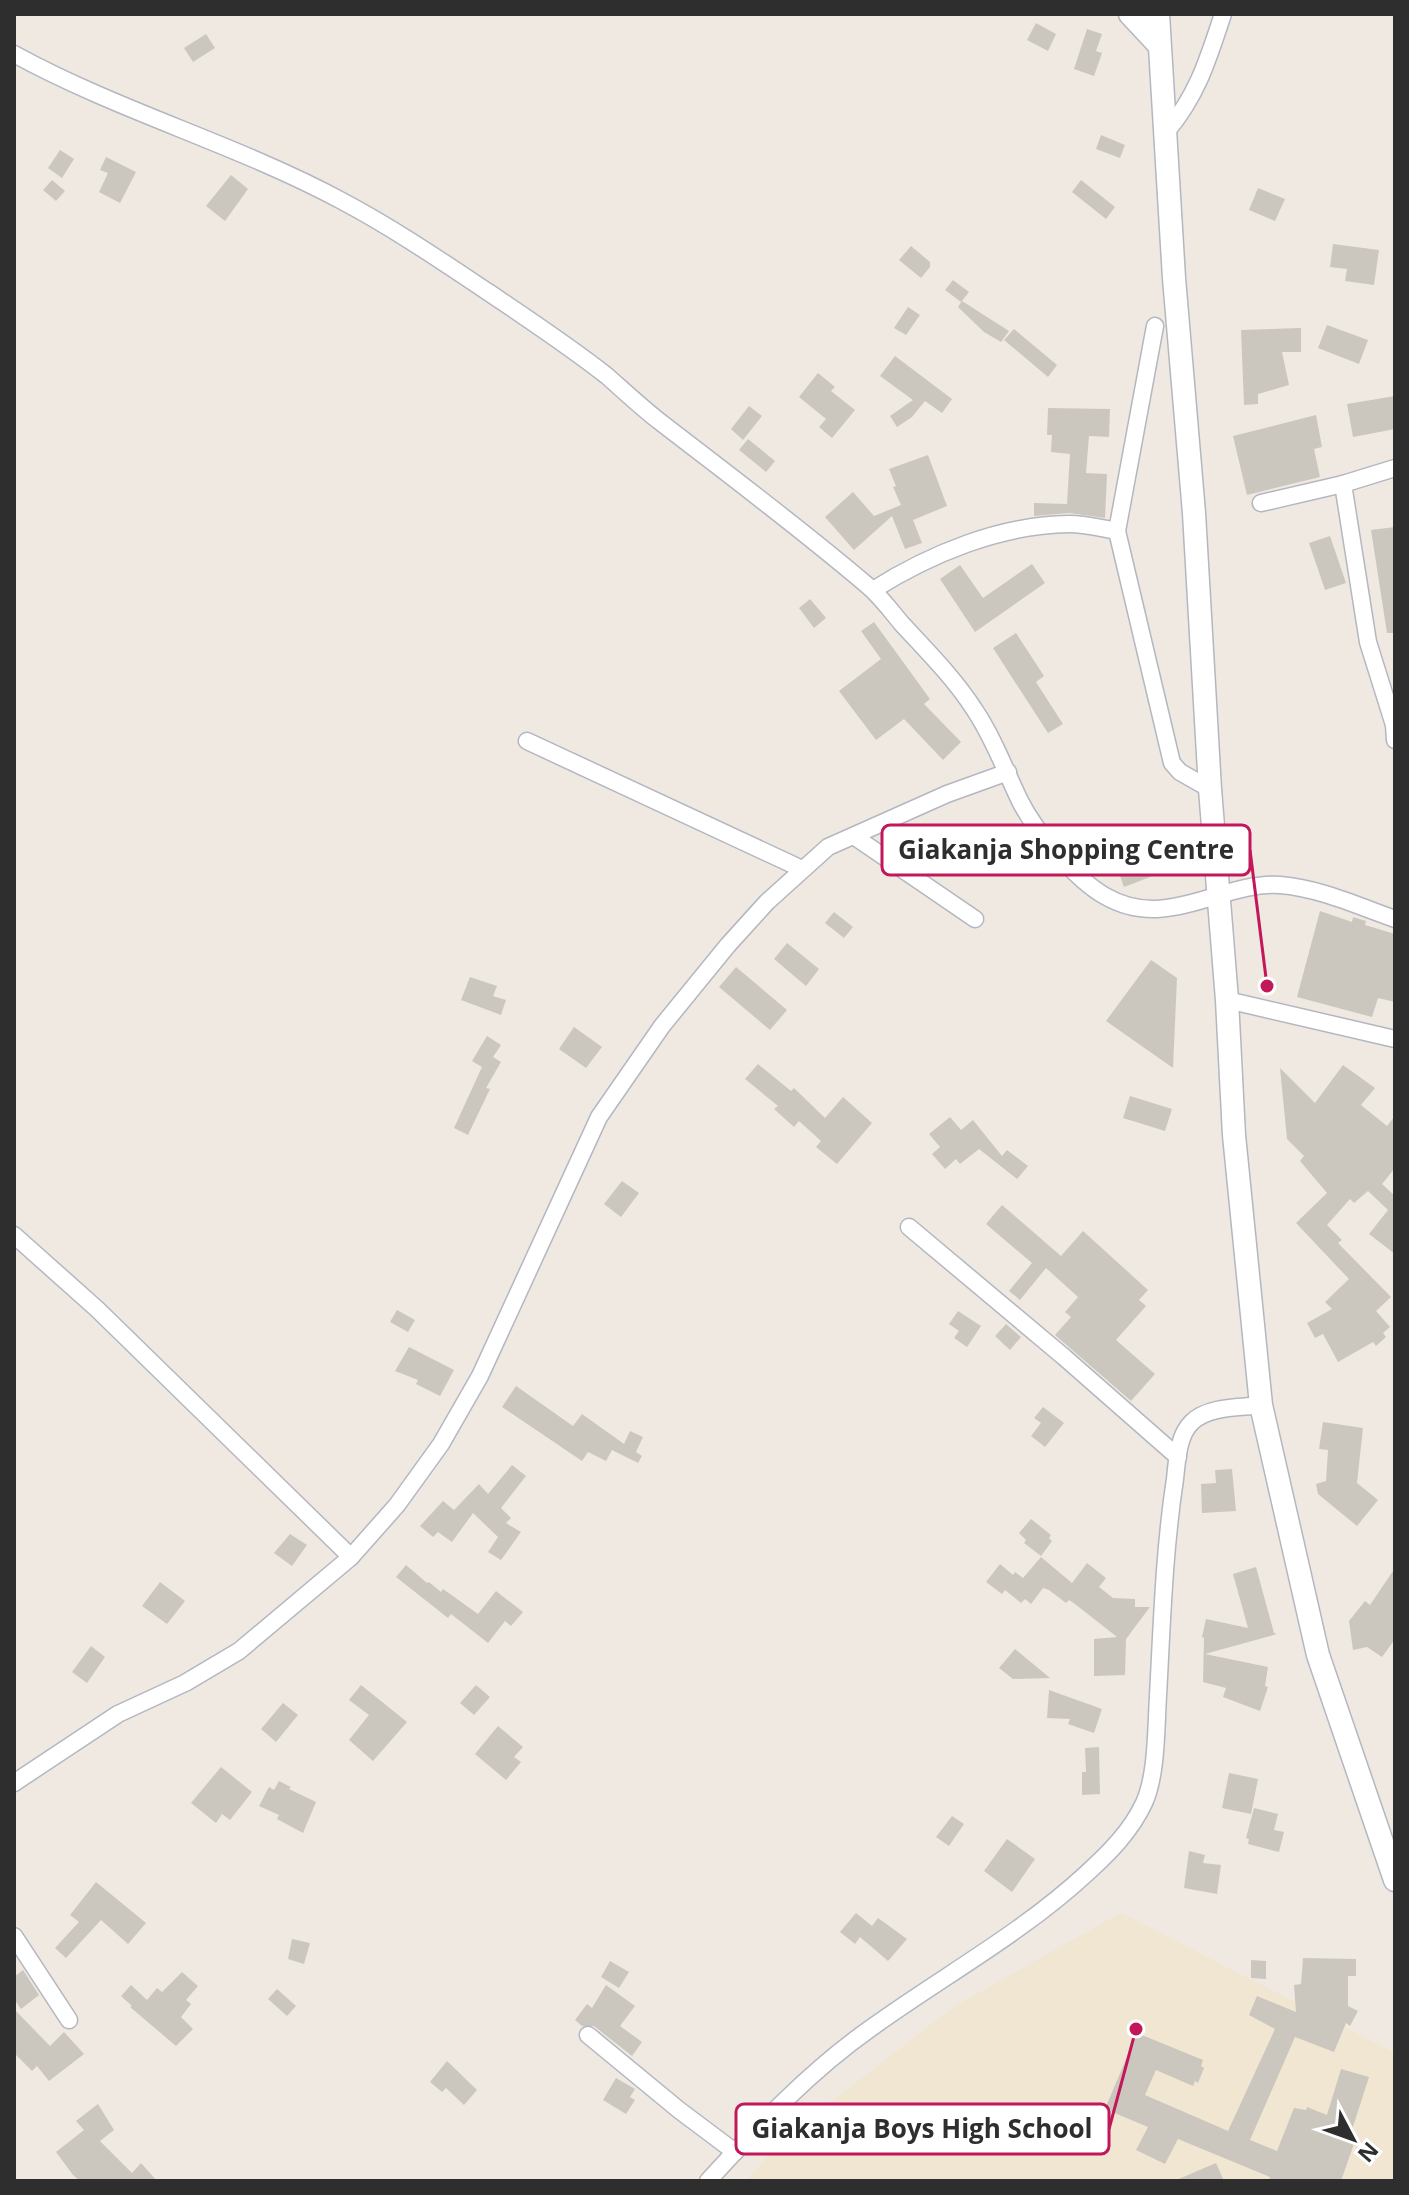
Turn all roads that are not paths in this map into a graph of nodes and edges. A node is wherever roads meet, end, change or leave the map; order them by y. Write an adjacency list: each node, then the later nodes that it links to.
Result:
1 (1130, 14): 4 (main road)
2 (1158, 14): 4 (main road)
3 (1223, 14): 6 (street)
4 (1159, 45): 6 (main road)
5 (14, 54): 12 (street)
6 (1167, 131): 16 (main road)
7 (1155, 326): 11 (street)
8 (1395, 468): 9 (street)
9 (1343, 484): 10 (street); 13 (street)
10 (1261, 503)
11 (1117, 531): 12 (street); 16 (street)
12 (873, 590): 15 (street)
13 (1395, 740)
14 (527, 741): 18 (street)
15 (1008, 772): 17 (street); 19 (street)
16 (1210, 789): 19 (main road)
17 (855, 837): 18 (street); 20 (street)
18 (802, 869): 28 (street)
19 (1218, 896): 21 (street); 22 (main road)
20 (975, 919)
21 (1395, 919)
22 (1227, 1000): 23 (street); 26 (main road)
23 (1395, 1039)
24 (909, 1227): 27 (street)
25 (14, 1235): 28 (street)
26 (1261, 1405): 27 (street); 30 (main road)
27 (1178, 1457): 34 (street)
28 (351, 1557): 29 (street)
29 (14, 1783)
30 (1395, 1880)
31 (14, 1936): 32 (street)
32 (69, 2020)
33 (588, 2035): 34 (street)
34 (735, 2152): 35 (street)
35 (708, 2181)

